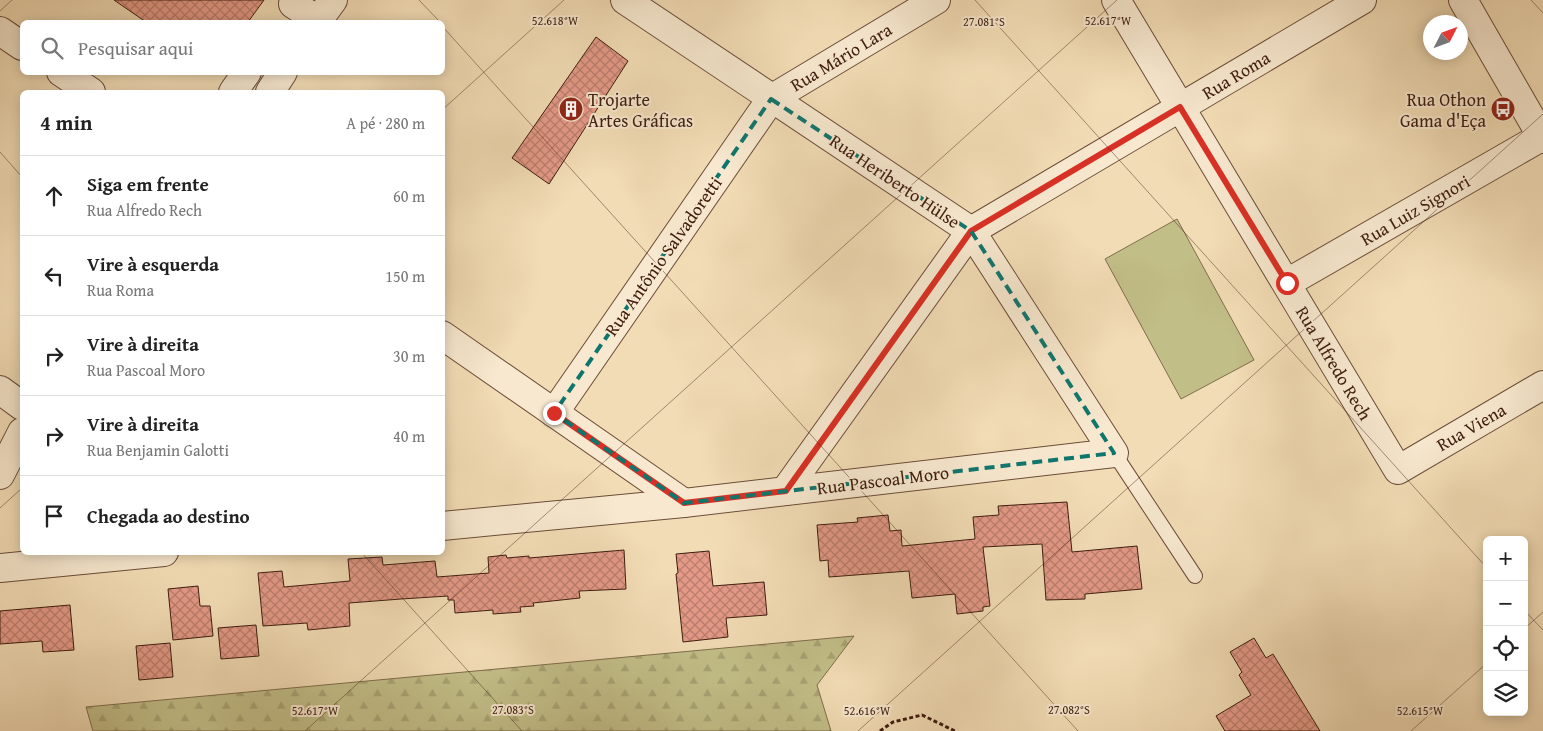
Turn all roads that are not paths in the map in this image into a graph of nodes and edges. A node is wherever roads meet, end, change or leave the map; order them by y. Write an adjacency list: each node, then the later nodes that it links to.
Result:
1 (625, 0): 16 (street, Rua Heriberto Hülse)
2 (936, 0): 16 (street, Rua Mário Lara)
3 (1116, 0): 17 (street, Rua Alfredo Rech)
4 (1362, 0): 17 (street, Rua Roma)
5 (1463, 0): 18 (street)
6 (290, 9): 7 (street)
7 (323, 14)
8 (0, 31): 9 (street)
9 (20, 45)
10 (65, 75): 13 (street)
11 (245, 75): 14 (street)
12 (282, 75): 15 (street)
13 (87, 90)
14 (234, 90)
15 (271, 90)
16 (771, 99): 19 (street, Rua Heriberto Hülse); 25 (street, Rua Antônio Salvadoretti)
17 (1180, 107): 19 (street, Rua Roma); 20 (street, Rua Alfredo Rech)
18 (1542, 137): 20 (street, Rua Luiz Signori)
19 (971, 231): 27 (street, Rua Heriberto Hülse); 30 (street, Rua Roma)
20 (1287, 283): 28 (street, Rua Alfredo Rech)
21 (445, 338): 25 (street)
22 (1543, 385): 28 (street, Rua Viena)
23 (0, 390): 24 (street)
24 (20, 405)
25 (554, 413): 31 (street)
26 (20, 436): 29 (street)
27 (1114, 453): 30 (street, Rua Pascoal Moro); 35 (lane)
28 (1398, 470)
29 (0, 474)
30 (786, 491): 31 (street, Rua Pascoal Moro)
31 (684, 503): 32 (street, Rua Pascoal Moro)
32 (445, 526)
33 (133, 555): 34 (street)
34 (0, 568)
35 (1195, 576)

